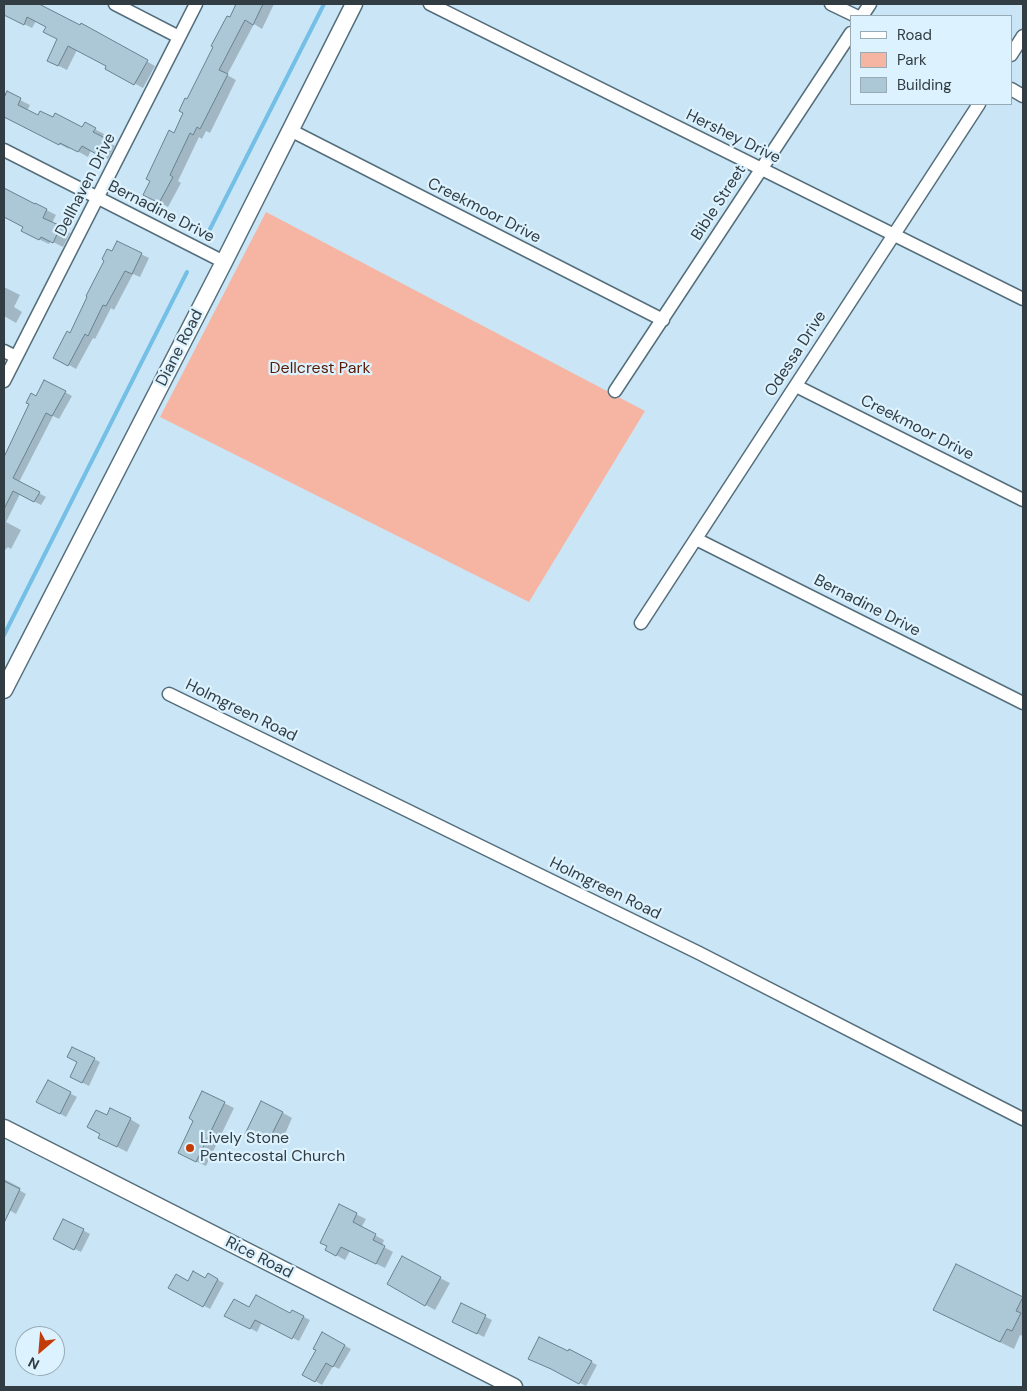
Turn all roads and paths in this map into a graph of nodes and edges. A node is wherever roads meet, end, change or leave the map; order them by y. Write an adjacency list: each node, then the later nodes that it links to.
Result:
1 (114, 4): 11 (street)
2 (196, 4): 11 (street, Dellhaven Drive)
3 (354, 4): 16 (street, Diane Road)
4 (430, 4): 18 (street, Hershey Drive)
5 (831, 4): 7 (street)
6 (870, 4): 8 (street)
7 (854, 15)
8 (863, 15)
9 (850, 35): 18 (street, Bible Street)
10 (1023, 36): 12 (street)
11 (179, 37): 19 (street, Dellhaven Drive)
12 (1012, 53)
13 (1012, 90): 14 (street)
14 (1023, 96)
15 (978, 105): 20 (street, Odessa Drive)
16 (290, 130): 21 (street, Diane Road); 23 (street, Creekmoor Drive)
17 (4, 150): 19 (street, Bernadine Drive)
18 (762, 168): 20 (street, Hershey Drive); 23 (street, Bible Street)
19 (97, 198): 21 (street, Bernadine Drive); 25 (street, Dellhaven Drive)
20 (894, 234): 22 (street, Hershey Drive); 27 (street, Odessa Drive)
21 (224, 262): 32 (street, Diane Road)
22 (1023, 298)
23 (662, 320): 28 (street, Bible Street)
24 (4, 351): 25 (street)
25 (16, 357): 26 (street, Dellhaven Drive)
26 (4, 381)
27 (796, 386): 29 (street, Creekmoor Drive); 30 (street, Odessa Drive)
28 (615, 391)
29 (1023, 500)
30 (696, 539): 31 (street, Odessa Drive); 34 (street, Bernadine Drive)
31 (641, 622)
32 (4, 690)
33 (169, 694): 35 (street, Holmgreen Road)
34 (1023, 703)
35 (1023, 1119)
36 (4, 1128): 37 (street, Rice Road)
37 (514, 1387)

